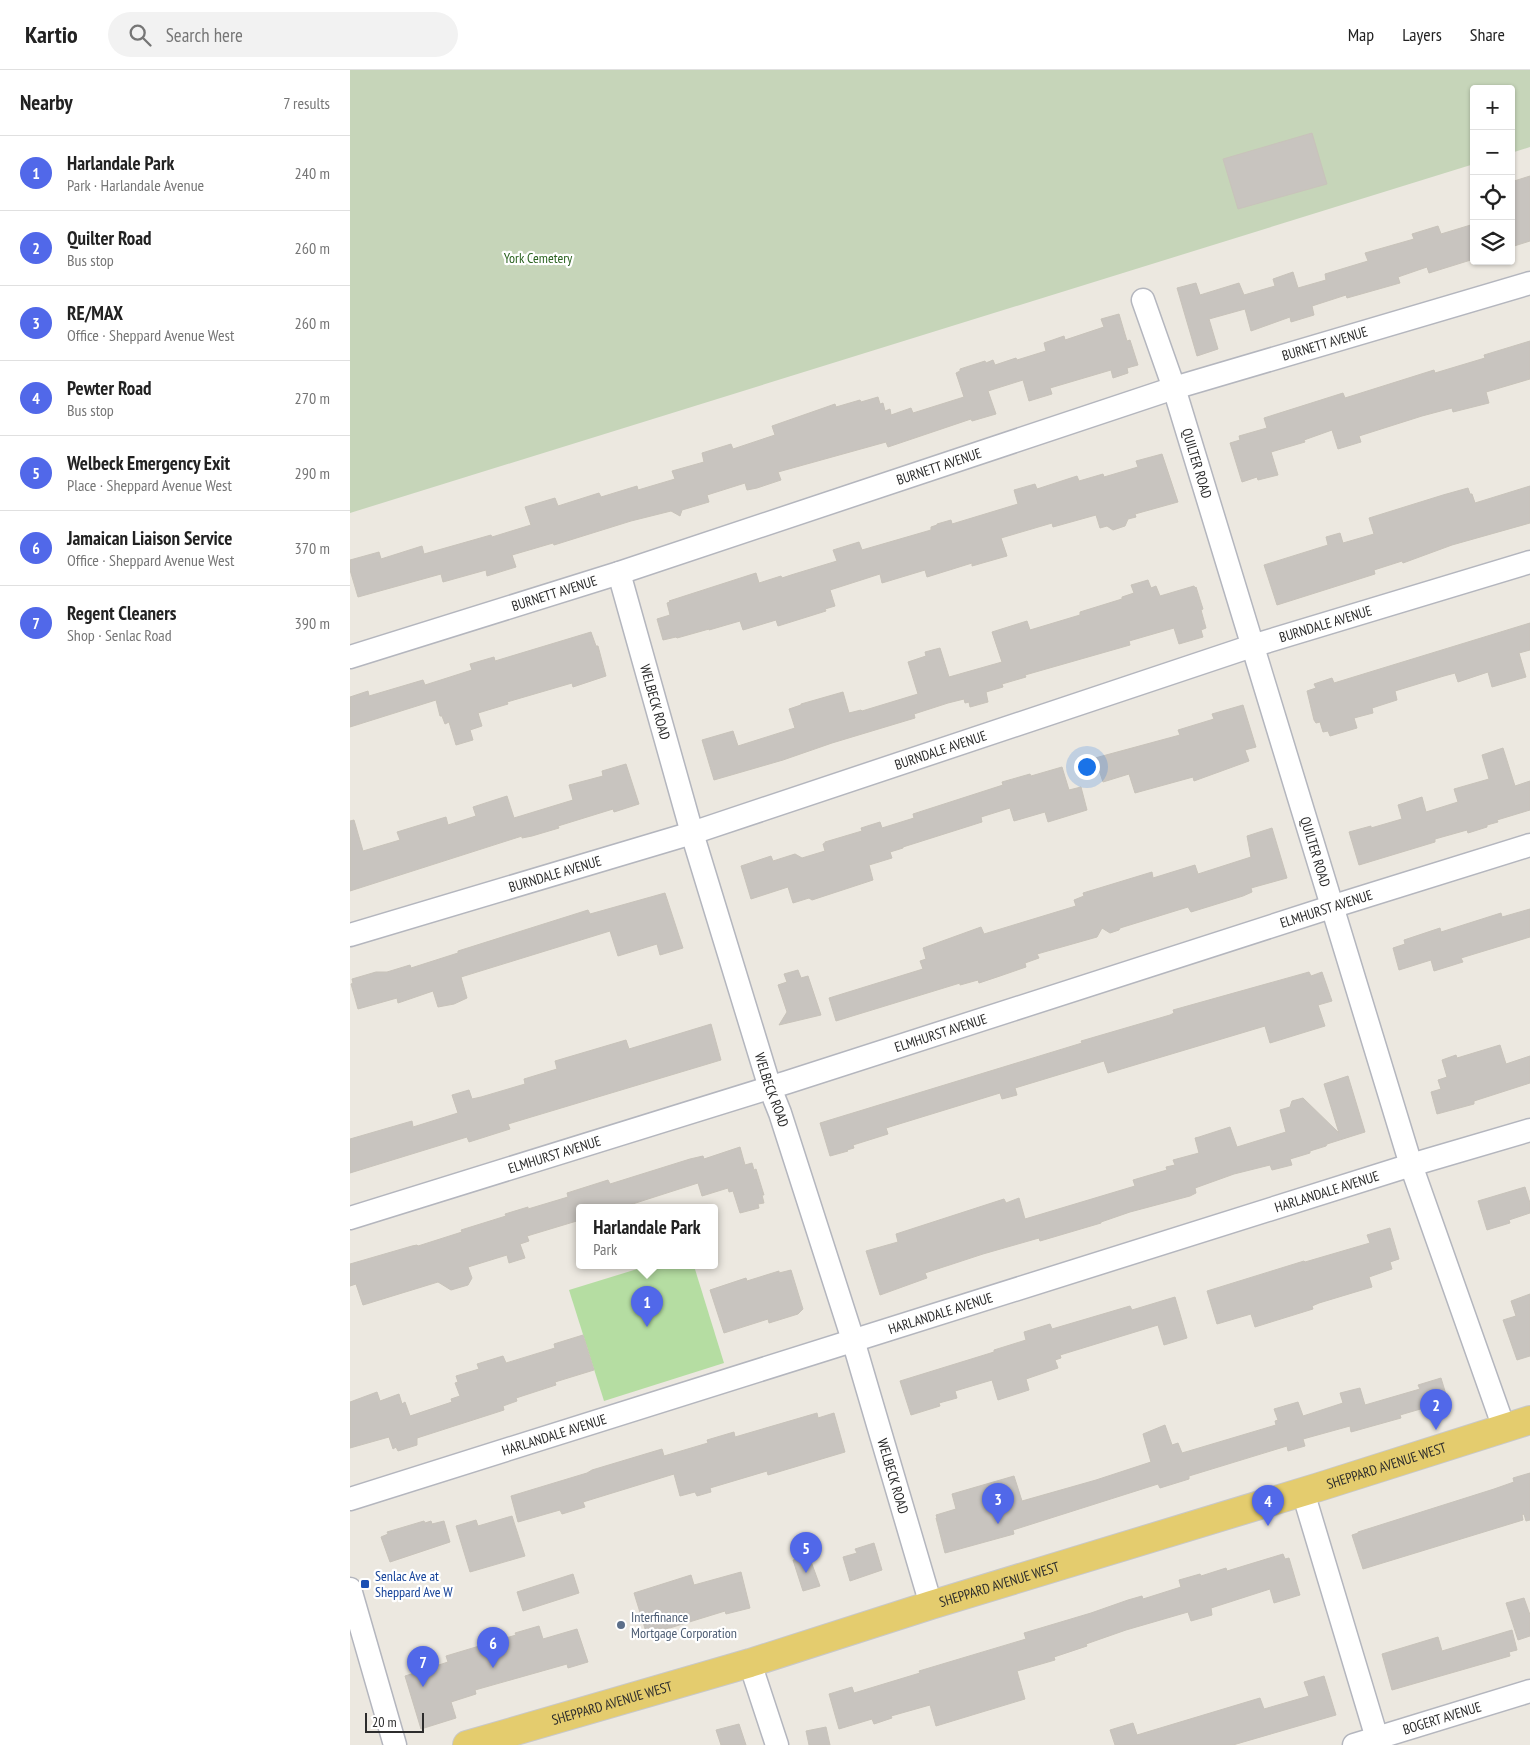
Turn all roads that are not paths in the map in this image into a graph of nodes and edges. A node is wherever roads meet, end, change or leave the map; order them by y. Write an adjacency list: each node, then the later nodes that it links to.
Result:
1 (1530, 283): 3 (street, BURNETT AVENUE)
2 (1144, 300): 3 (street, QUILTER ROAD)
3 (1174, 388): 5 (street, BURNETT AVENUE); 6 (street, QUILTER ROAD)
4 (1530, 562): 6 (street, BURNDALE AVENUE)
5 (619, 573): 7 (street, BURNETT AVENUE); 8 (street, WELBECK ROAD)
6 (1252, 646): 8 (street, BURNDALE AVENUE); 10 (street, QUILTER ROAD)
7 (350, 657)
8 (692, 833): 11 (street, BURNDALE AVENUE); 12 (street, WELBECK ROAD)
9 (1530, 845): 10 (street, ELMHURST AVENUE)
10 (1331, 907): 12 (street, ELMHURST AVENUE); 14 (street, QUILTER ROAD)
11 (350, 935)
12 (770, 1088): 15 (street, ELMHURST AVENUE); 16 (street, WELBECK ROAD)
13 (1530, 1130): 14 (street, HARLANDALE AVENUE)
14 (1411, 1165): 16 (street, HARLANDALE AVENUE); 18 (street, QUILTER ROAD)
15 (350, 1218)
16 (853, 1340): 20 (street, HARLANDALE AVENUE); 22 (street, WELBECK ROAD)
17 (1530, 1420): 18 (main road, SHEPPARD AVENUE WEST)
18 (1504, 1428): 19 (main road, SHEPPARD AVENUE WEST)
19 (1302, 1492): 22 (main road, SHEPPARD AVENUE WEST); 25 (street)
20 (350, 1499)
21 (350, 1588): 26 (street)
22 (931, 1605): 23 (main road, SHEPPARD AVENUE WEST)
23 (750, 1663): 27 (main road, SHEPPARD AVENUE WEST); 28 (street)
24 (1530, 1691): 25 (street, BOGERT AVENUE)
25 (1378, 1742): 29 (street, BOGERT AVENUE)
26 (395, 1745)
27 (467, 1745)
28 (777, 1745)
29 (1354, 1745)

